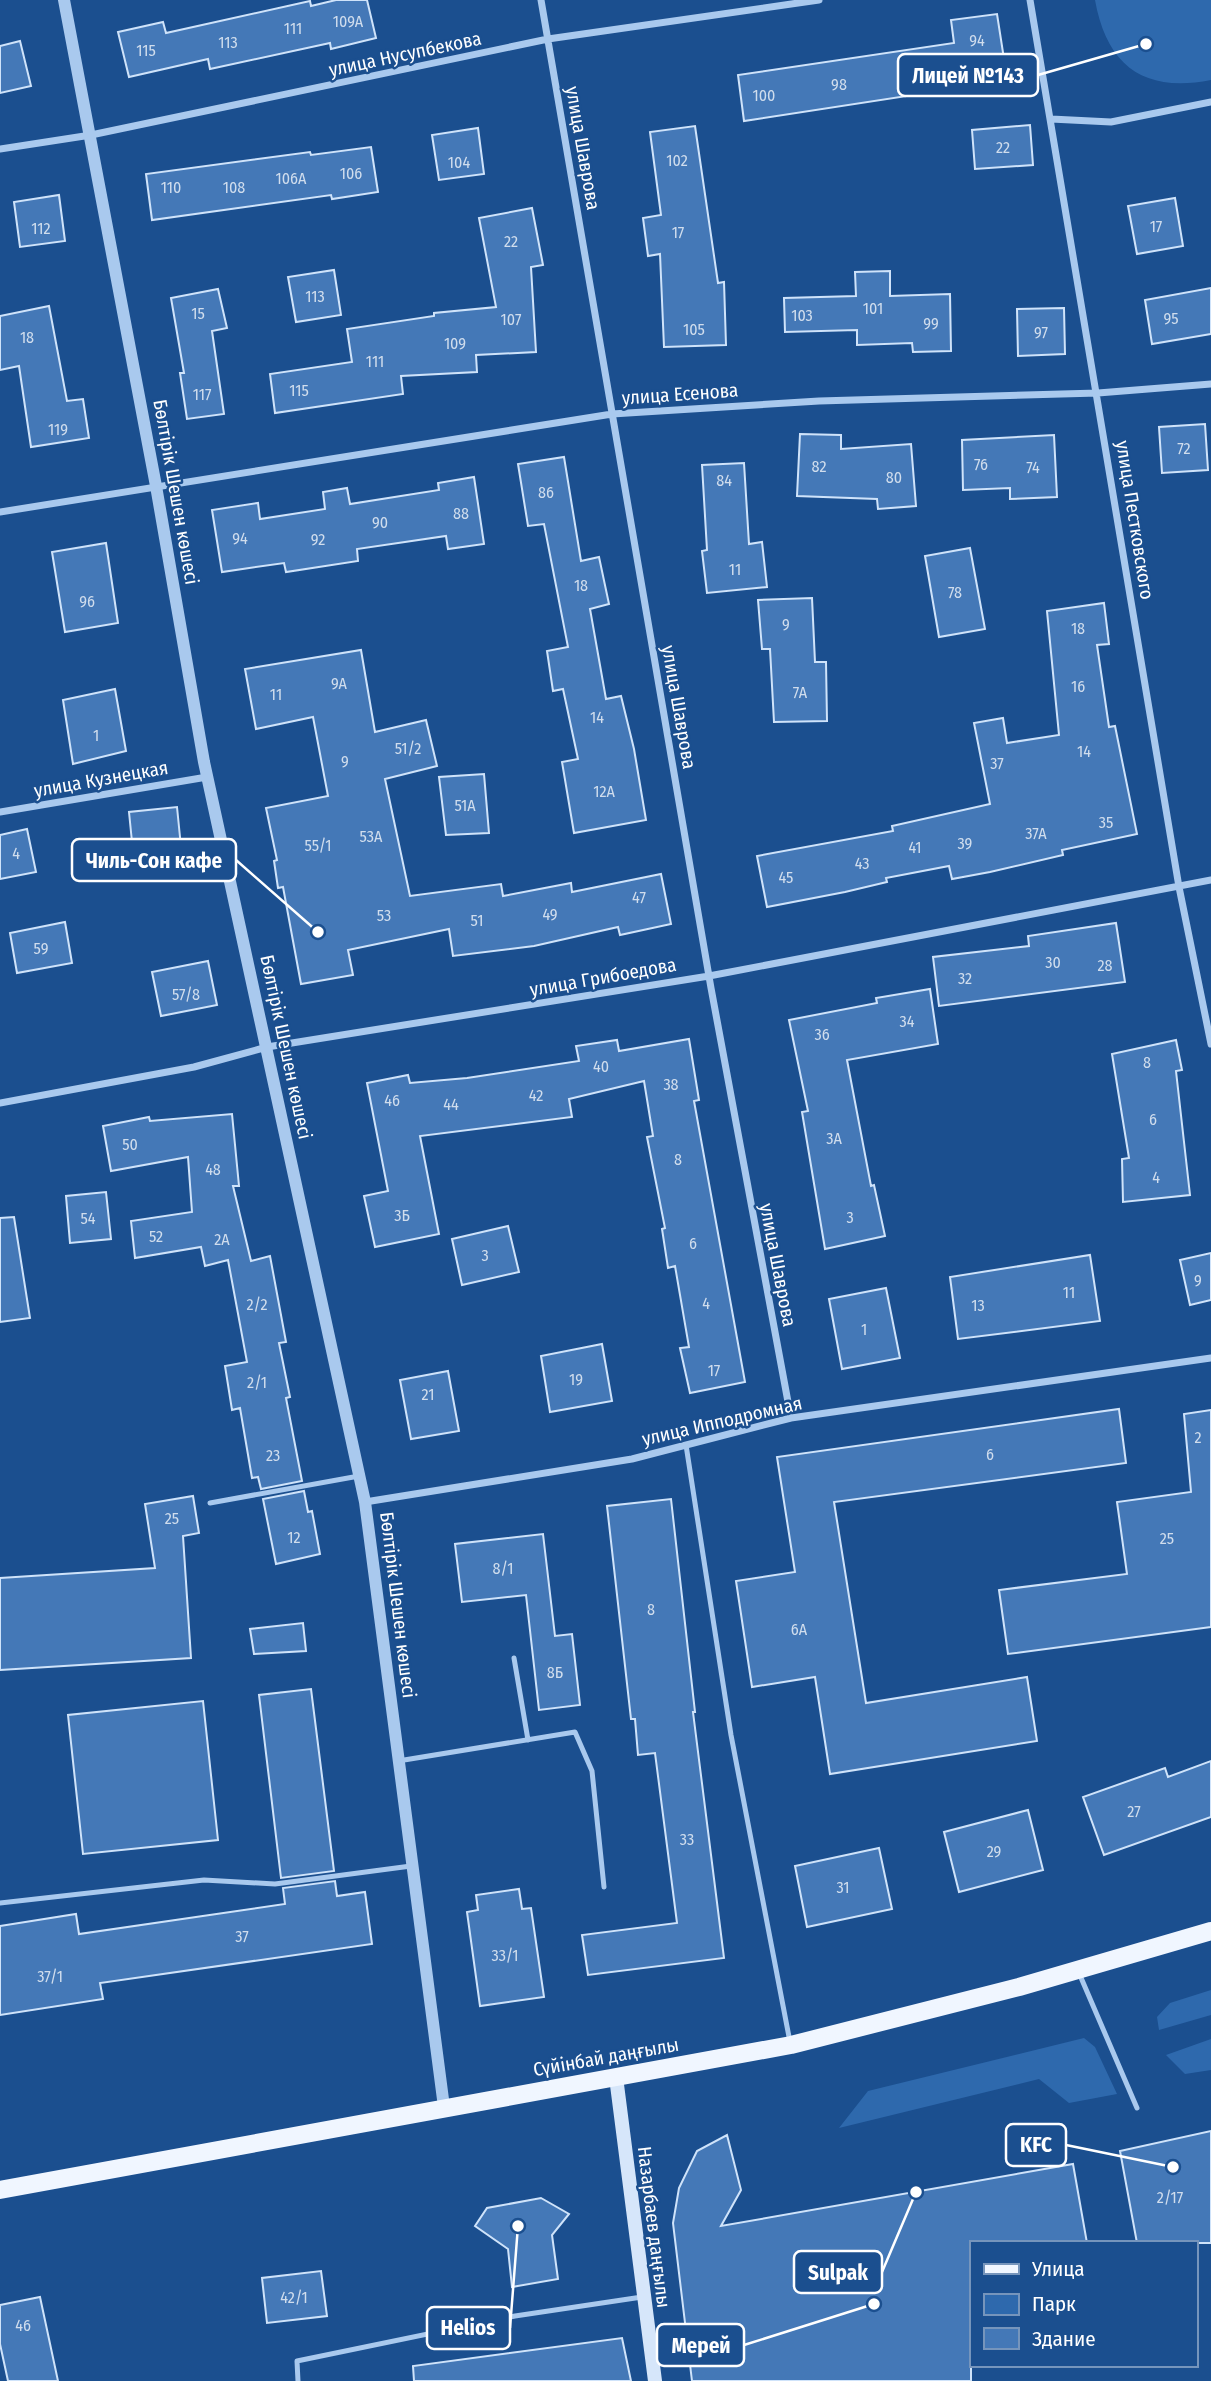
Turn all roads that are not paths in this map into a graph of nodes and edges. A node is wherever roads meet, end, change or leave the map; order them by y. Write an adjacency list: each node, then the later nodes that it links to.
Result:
1 (64, 0): 8 (street, Бөлтірік Шешен көшесі)
2 (541, 0): 5 (street, улица Шаврова)
3 (818, 0): 5 (street, улица Нусупбекова)
4 (1030, 0): 7 (street, улица Пестковского)
5 (548, 39): 8 (street, улица Нусупбекова); 12 (street, улица Шаврова)
6 (1211, 102): 7 (street)
7 (1051, 119): 11 (street, улица Пестковского)
8 (91, 135): 9 (street, улица Нусупбекова); 13 (street, Бөлтірік Шешен көшесі)
9 (0, 149)
10 (1211, 384): 11 (street, улица Есенова)
11 (1098, 393): 12 (street, улица Есенова); 18 (street, улица Пестковского)
12 (612, 414): 13 (street, улица Есенова); 19 (street, улица Шаврова)
13 (156, 486): 14 (street, улица Есенова); 15 (street, Бөлтірік Шешен көшесі)
14 (0, 512)
15 (207, 777): 16 (street, улица Кузнецкая); 21 (street, Бөлтірік Шешен көшесі)
16 (0, 812)
17 (1211, 880): 18 (street, улица Грибоедова)
18 (1179, 887): 19 (street, улица Грибоедова); 20 (street, улица Пестковского)
19 (709, 976): 21 (street, улица Грибоедова); 24 (street, улица Шаврова)
20 (1211, 1044)
21 (267, 1047): 22 (street, улица Грибоедова); 26 (street, Бөлтірік Шешен көшесі)
22 (0, 1102)
23 (1211, 1358): 24 (street, улица Ипподромная)
24 (791, 1418): 25 (street, улица Ипподромная)
25 (686, 1445): 27 (street, улица Ипподромная); 37 (lane)
26 (359, 1476): 27 (street, Бөлтірік Шешен көшесі); 28 (lane)
27 (365, 1502): 31 (street, Бөлтірік Шешен көшесі)
28 (210, 1503)
29 (514, 1658): 30 (lane)
30 (528, 1740): 31 (lane); 33 (lane)
31 (398, 1761): 32 (street, Бөлтірік Шешен көшесі)
32 (412, 1866): 34 (lane); 39 (street, Бөлтірік Шешен көшесі)
33 (604, 1887)
34 (0, 1903)
35 (1211, 1931): 36 (main road, Сүйінбай даңғылы)
36 (1078, 1970): 37 (main road, Сүйінбай даңғылы); 40 (lane)
37 (791, 2045): 38 (main road, Сүйінбай даңғылы)
38 (616, 2077): 39 (main road, Сүйінбай даңғылы); 42 (main road, Назарбаев даңғылы)
39 (444, 2107): 41 (main road, Сүйінбай даңғылы)
40 (1137, 2108)
41 (0, 2190)
42 (643, 2297): 43 (lane); 44 (main road, Назарбаев даңғылы)
43 (298, 2381)
44 (655, 2381)

